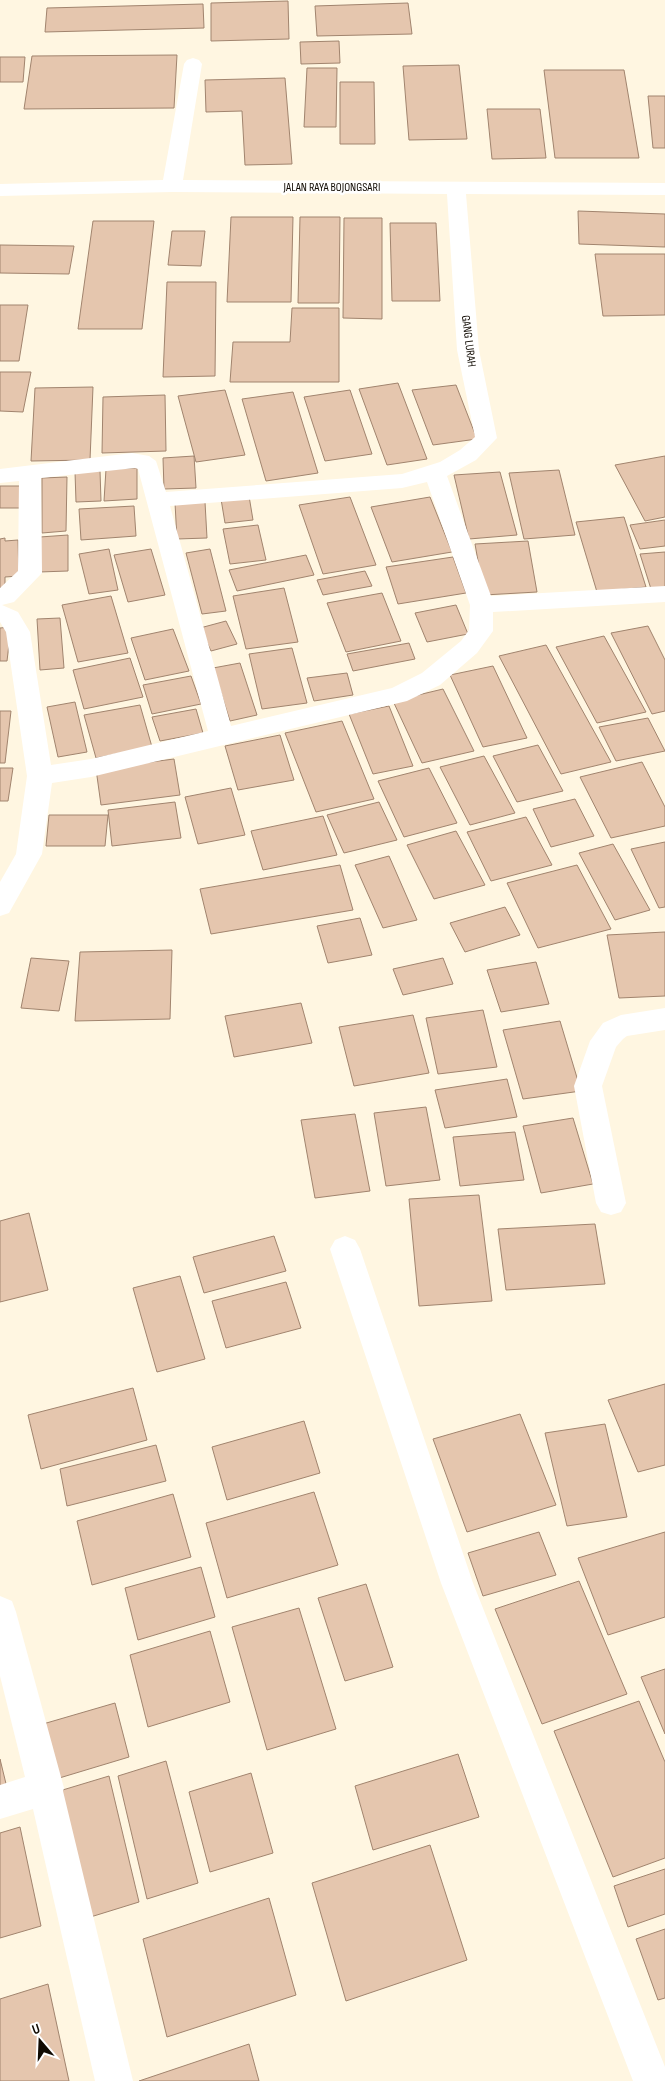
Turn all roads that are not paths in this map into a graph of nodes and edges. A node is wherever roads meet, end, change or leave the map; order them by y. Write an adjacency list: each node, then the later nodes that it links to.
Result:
1 (193, 64): 2 (street)
2 (172, 186): 3 (street, JALAN RAYA BOJONGSARI); 5 (street, JALAN RAYA BOJONGSARI)
3 (456, 187): 4 (street, JALAN RAYA BOJONGSARI); 6 (street, GANG LURAH)
4 (665, 189)
5 (0, 190)
6 (438, 472): 9 (street); 12 (street)
7 (30, 473): 8 (street); 9 (street); 11 (street)
8 (0, 476)
9 (156, 497): 14 (street)
10 (665, 594): 12 (street)
11 (0, 598)
12 (482, 605): 14 (street)
13 (0, 613): 15 (street)
14 (222, 737): 15 (street)
15 (40, 776): 16 (street)
16 (0, 906)
17 (665, 1019): 18 (street)
18 (611, 1203)
19 (345, 1249): 24 (street)
20 (0, 1612): 21 (street)
21 (47, 1788): 22 (street); 23 (street)
22 (0, 1802)
23 (114, 2081)
24 (652, 2081)

